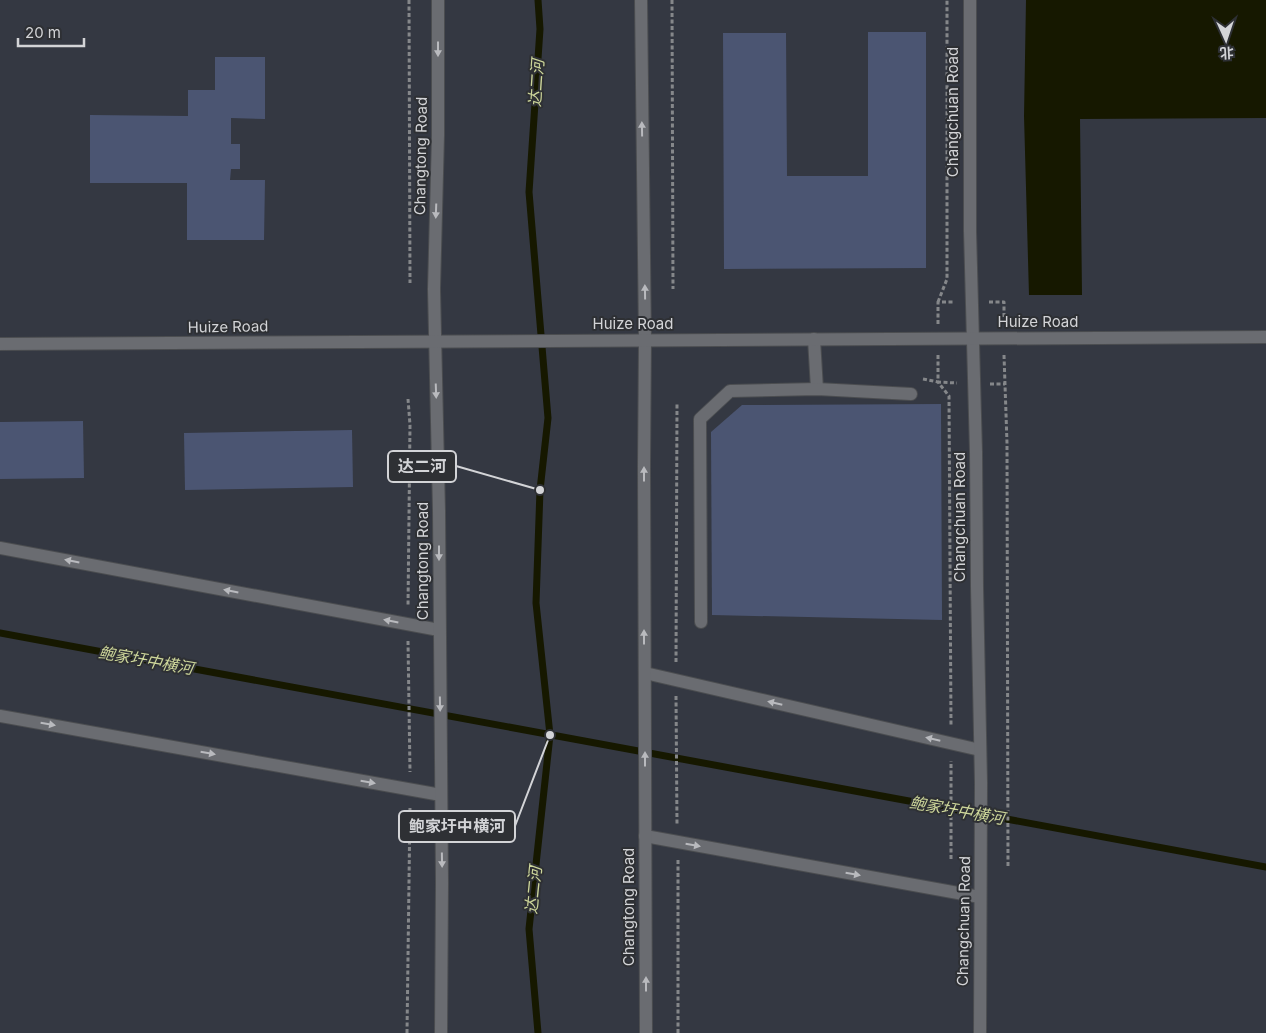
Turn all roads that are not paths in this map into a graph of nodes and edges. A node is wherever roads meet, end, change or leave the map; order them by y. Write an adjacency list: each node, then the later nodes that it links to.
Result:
1 (438, 0): 8 (street, Changtong Road, one-way to 8)
2 (641, 0): 7 (street, Changtong Road, one-way to 2)
3 (970, 0): 5 (street, Changchuan Road)
4 (1266, 337): 5 (street, Huize Road)
5 (972, 338): 6 (street, Huize Road); 17 (street, Changchuan Road)
6 (814, 339): 7 (street, Huize Road); 10 (street)
7 (645, 340): 8 (street, Huize Road); 15 (street, Changtong Road, one-way to 7)
8 (434, 342): 9 (street, Huize Road); 14 (street, Changtong Road, one-way to 14)
9 (0, 344)
10 (817, 389): 11 (street); 13 (street)
11 (911, 394)
12 (0, 548): 14 (street, one-way to 12)
13 (701, 622)
14 (439, 630): 18 (street, Changtong Road, one-way to 18)
15 (645, 672): 17 (street, one-way to 15); 19 (street, Changtong Road, one-way to 15)
16 (0, 716): 18 (street, one-way to 18)
17 (980, 750): 20 (street, Changchuan Road)
18 (441, 795): 21 (street, Changtong Road, one-way to 21)
19 (645, 836): 20 (street, one-way to 20); 22 (street, Changtong Road, one-way to 19)
20 (980, 897): 23 (street, Changchuan Road)
21 (442, 1033)
22 (646, 1033)
23 (980, 1033)

